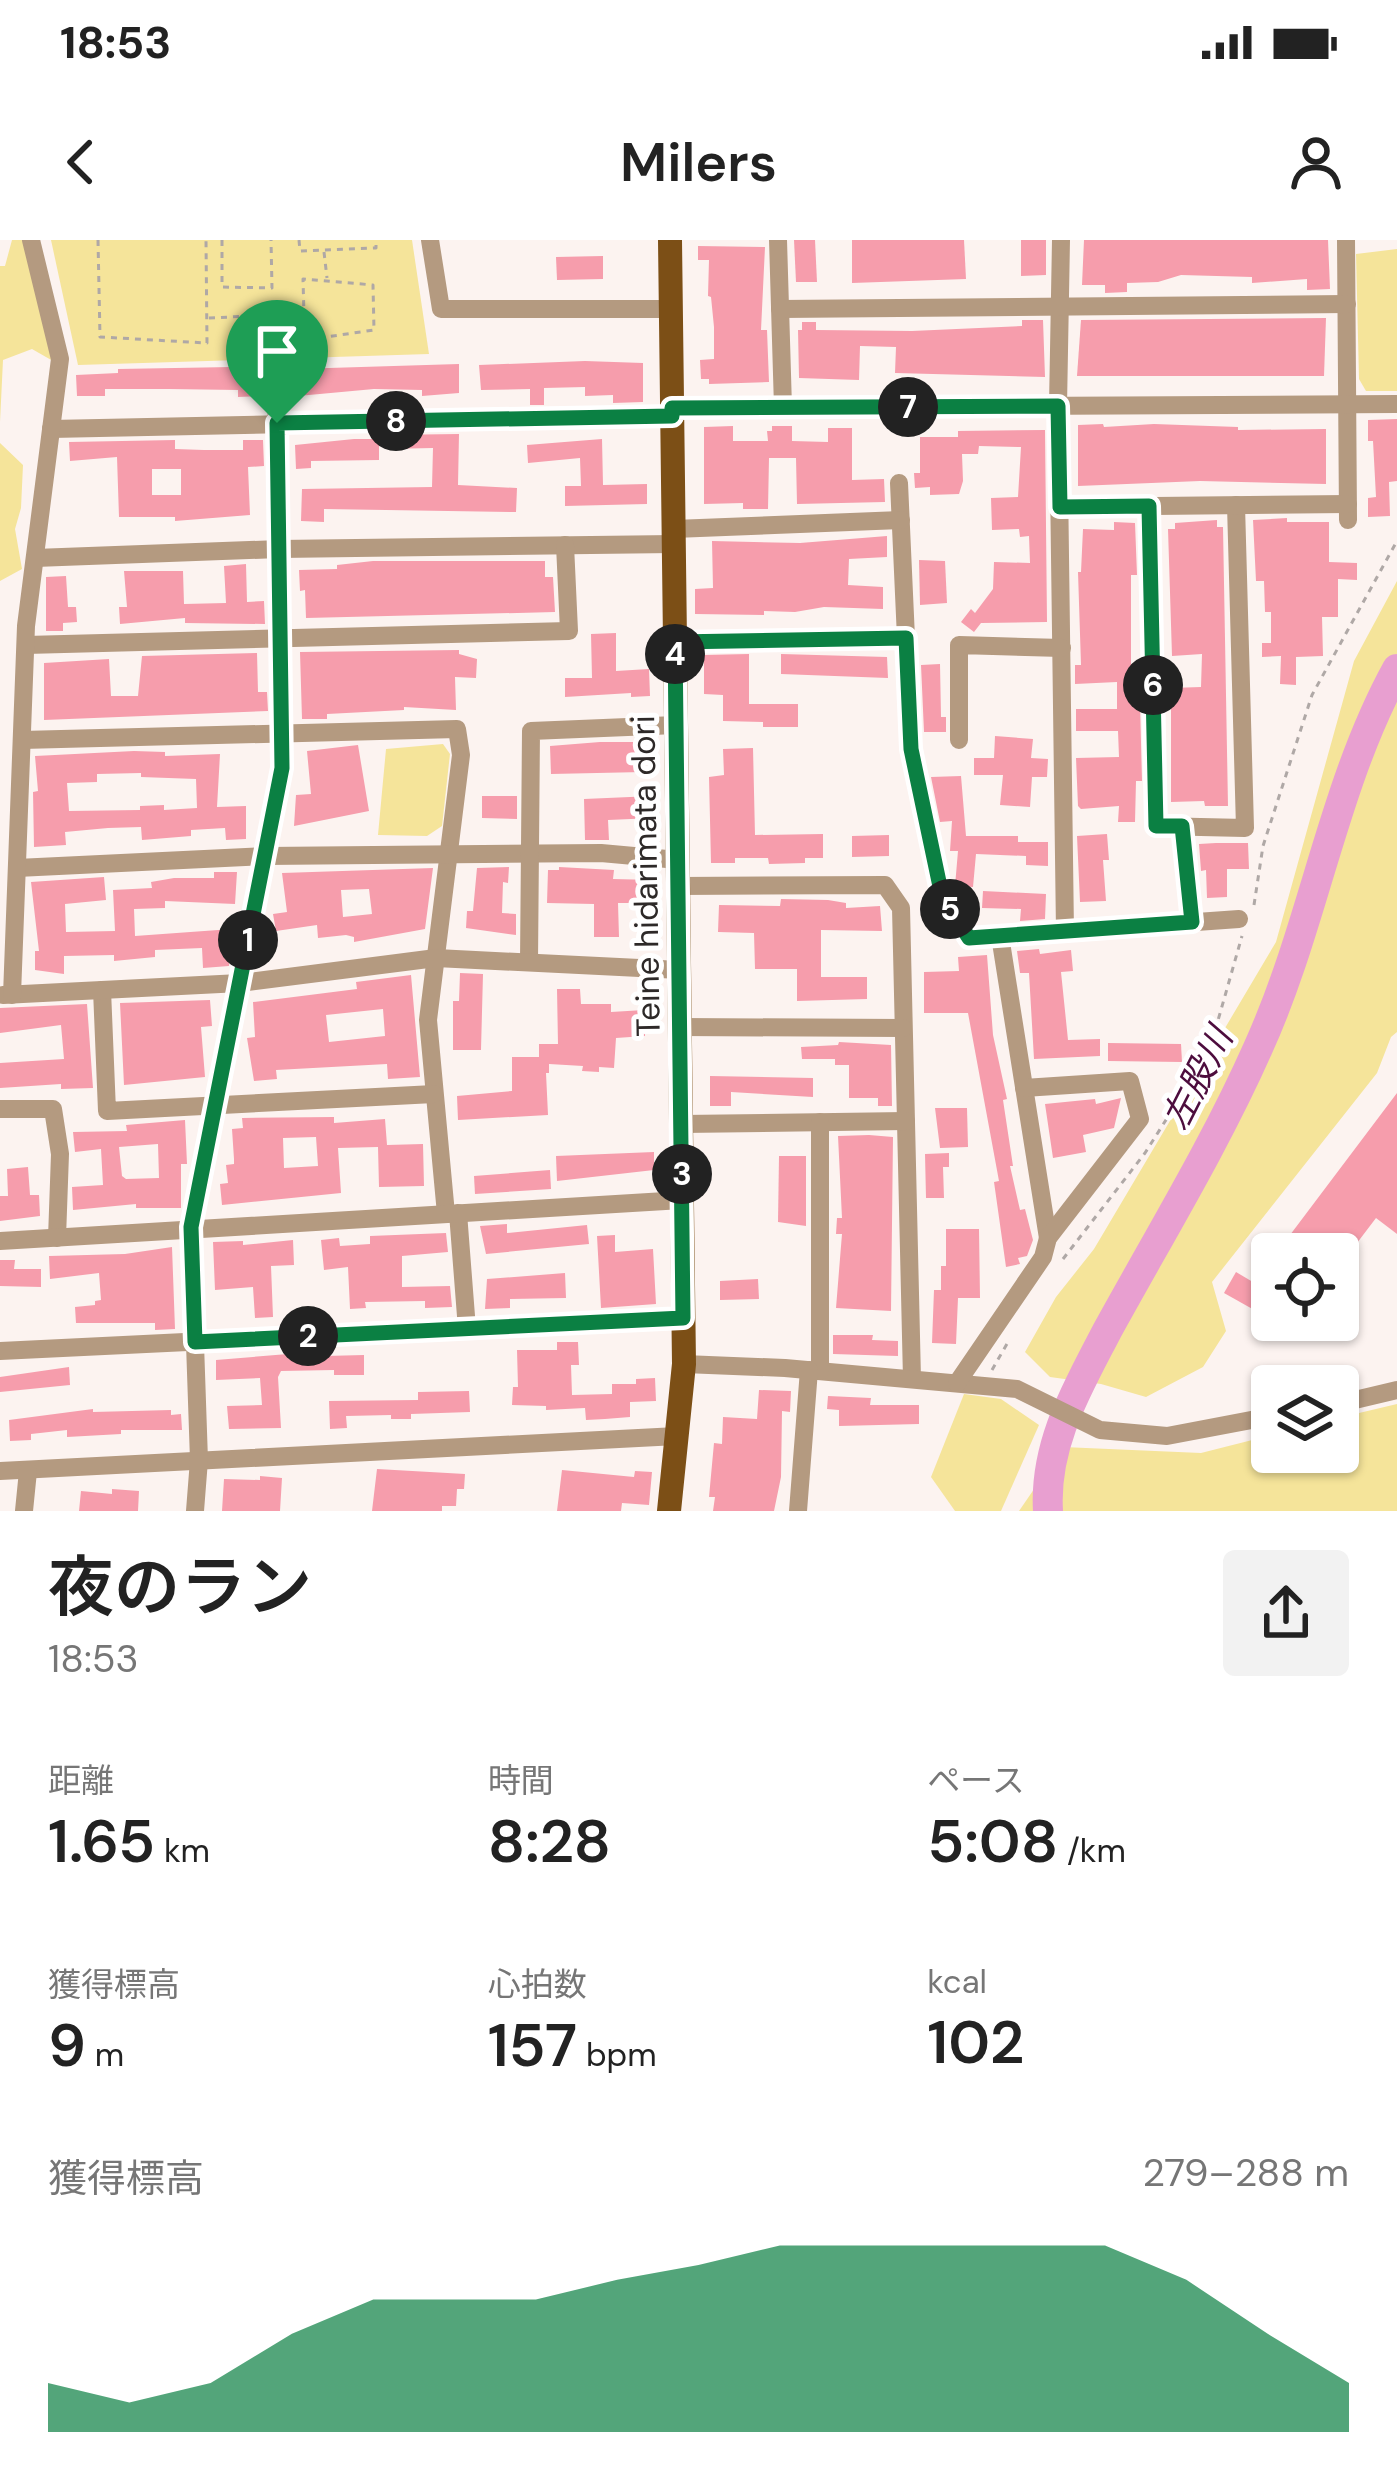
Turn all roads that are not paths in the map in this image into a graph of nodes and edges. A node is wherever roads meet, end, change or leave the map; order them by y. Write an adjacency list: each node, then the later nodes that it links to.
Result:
1 (31, 240): 18 (street)
2 (430, 240): 9 (street)
3 (670, 240): 9 (main road, Teine hidarimata dori)
4 (778, 240): 10 (street)
5 (1060, 240): 7 (street)
6 (1346, 240): 8 (street)
7 (1060, 304): 8 (street); 10 (street); 14 (street)
8 (1347, 304): 13 (street)
9 (670, 309): 16 (main road, Teine hidarimata dori)
10 (780, 309): 15 (street)
11 (276, 376): 17 (street)
12 (1397, 404): 13 (street)
13 (1347, 405): 14 (street); 20 (street)
14 (1058, 406): 15 (street); 22 (street)
15 (783, 407): 16 (street)
16 (672, 412): 17 (street); 24 (main road, Teine hidarimata dori)
17 (277, 423): 18 (street); 26 (street)
18 (51, 429): 27 (street)
19 (899, 483): 23 (street)
20 (1236, 505): 21 (street); 37 (street)
21 (1149, 506): 22 (street); 37 (street)
22 (1060, 507): 32 (street)
23 (901, 520): 24 (street); 29 (street)
24 (674, 536): 25 (street); 30 (main road, Teine hidarimata dori)
25 (565, 545): 26 (street); 28 (street)
26 (279, 549): 27 (street); 28 (street)
27 (34, 558): 31 (street)
28 (280, 637): 31 (street); 34 (street)
29 (906, 638): 30 (street); 46 (street)
30 (675, 642): 33 (main road, Teine hidarimata dori)
31 (26, 645): 35 (street)
32 (1062, 648): 36 (street); 45 (street)
33 (676, 725): 39 (street); 42 (main road, Teine hidarimata dori)
34 (282, 735): 35 (street); 38 (street); 40 (street)
35 (22, 740): 41 (street)
36 (959, 740)
37 (1182, 826): 44 (street)
38 (450, 854): 39 (street); 40 (street); 47 (street)
39 (529, 854): 42 (street); 48 (street)
40 (265, 856): 41 (street); 50 (street)
41 (17, 868): 52 (street)
42 (678, 873): 49 (main road, Teine hidarimata dori); 54 (street)
43 (1239, 919): 44 (street)
44 (1192, 922): 45 (street)
45 (1065, 932): 46 (street)
46 (1000, 936): 55 (street)
47 (436, 958): 48 (street); 50 (street); 56 (street)
48 (529, 962): 49 (street)
49 (680, 970): 53 (main road, Teine hidarimata dori)
50 (240, 983): 51 (street); 57 (street)
51 (102, 990): 52 (street); 57 (street)
52 (6, 995)
53 (680, 1027): 54 (street); 61 (main road, Teine hidarimata dori)
54 (904, 1028): 59 (street)
55 (1024, 1088): 66 (street); 66 (street)
56 (434, 1094): 57 (street); 63 (street)
57 (216, 1104): 64 (street)
58 (0, 1109): 65 (street)
59 (906, 1121): 60 (street); 74 (street)
60 (820, 1122): 61 (street); 73 (street)
61 (682, 1124): 62 (main road, Teine hidarimata dori)
62 (682, 1200): 63 (street); 68 (main road, Teine hidarimata dori)
63 (452, 1213): 64 (street); 69 (street)
64 (191, 1231): 65 (street); 70 (street)
65 (57, 1238): 67 (street)
66 (1048, 1238): 75 (street)
67 (0, 1241)
68 (683, 1318): 69 (street); 72 (main road, Teine hidarimata dori)
69 (467, 1329): 70 (street)
70 (195, 1342): 71 (street); 80 (street)
71 (0, 1352)
72 (684, 1364): 73 (street); 79 (main road, Teine hidarimata dori)
73 (814, 1371): 74 (street); 86 (street)
74 (912, 1379): 75 (street)
75 (957, 1383): 78 (street)
76 (1397, 1390): 77 (street)
77 (1359, 1399)
78 (1251, 1420)
79 (676, 1436): 80 (street); 85 (main road, Teine hidarimata dori)
80 (200, 1460): 82 (street); 84 (street)
81 (0, 1471): 82 (street)
82 (28, 1471): 83 (street)
83 (24, 1511)
84 (195, 1511)
85 (669, 1511)
86 (798, 1511)

